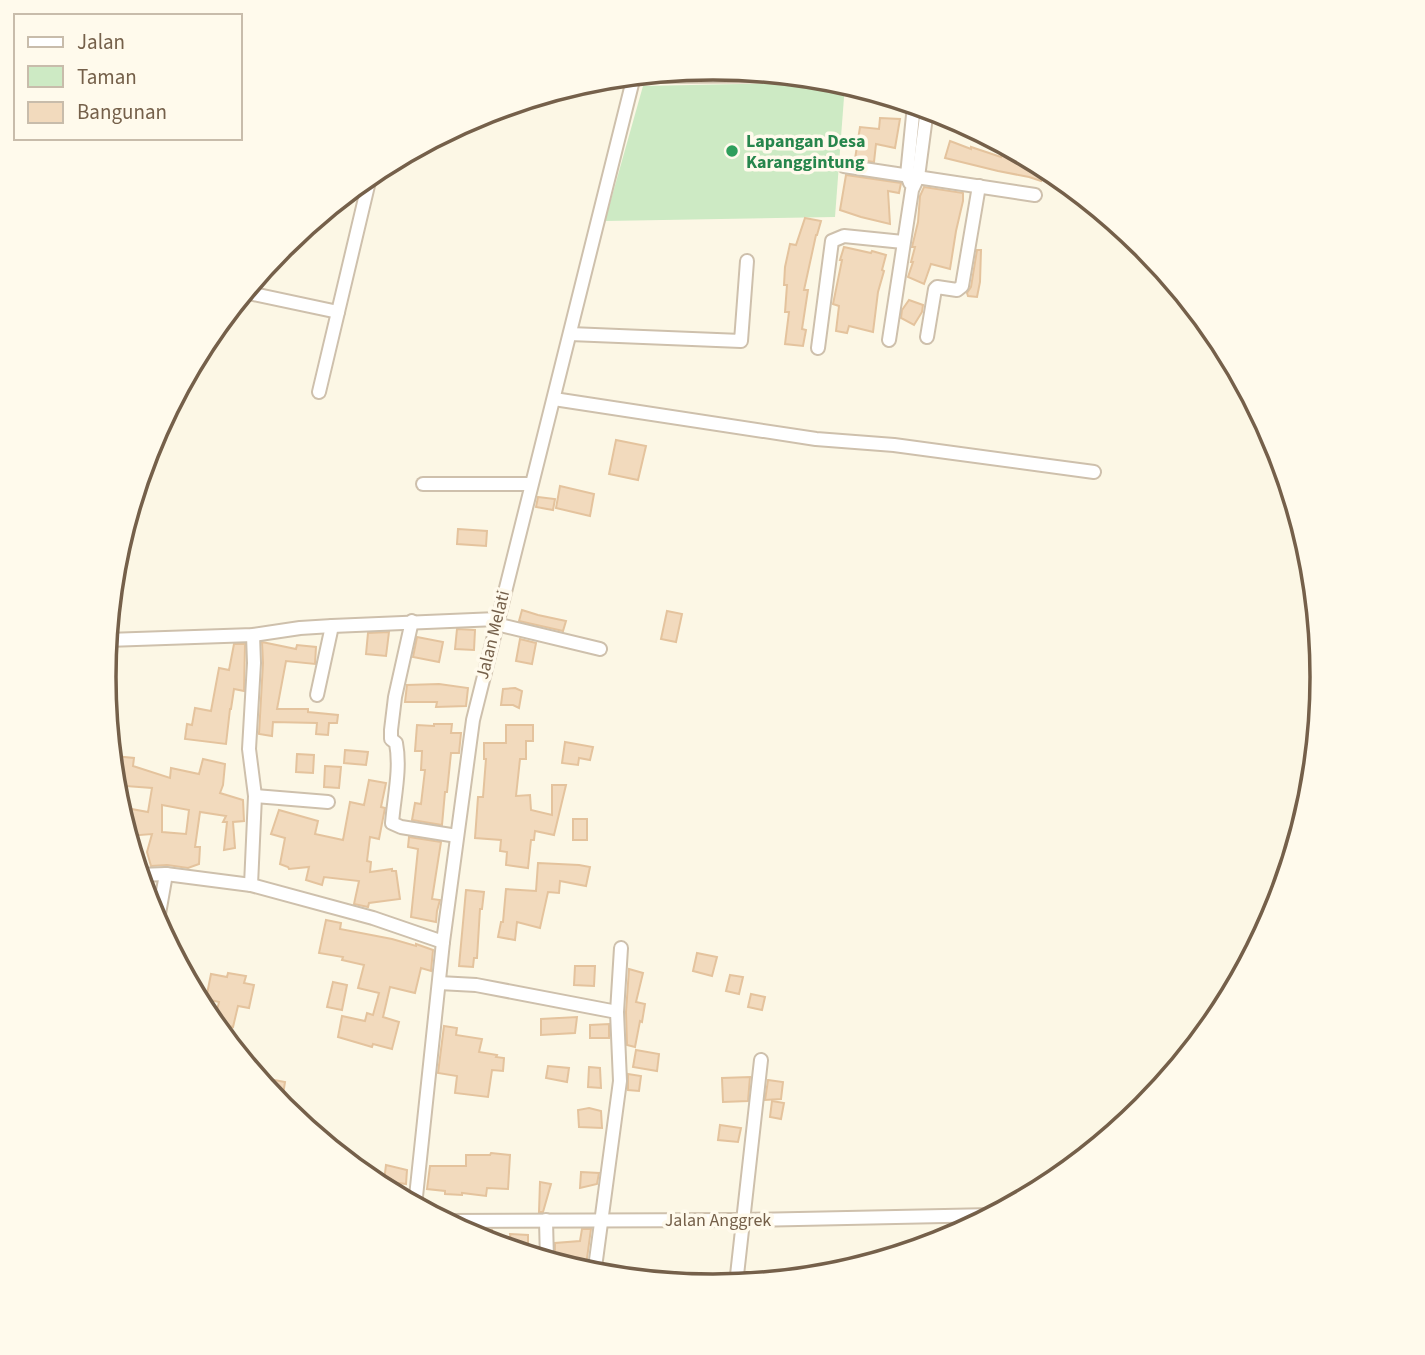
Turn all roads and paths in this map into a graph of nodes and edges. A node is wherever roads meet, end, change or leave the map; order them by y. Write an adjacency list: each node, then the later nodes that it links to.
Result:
1 (630, 87): 13 (street, Jalan Melati)
2 (914, 116): 5 (street)
3 (925, 120): 5 (street)
4 (844, 166): 5 (street)
5 (913, 176): 6 (street); 9 (street)
6 (979, 186): 8 (street); 14 (street)
7 (367, 191): 12 (street)
8 (1035, 195)
9 (904, 242): 15 (street); 16 (street)
10 (747, 261): 13 (street)
11 (255, 294): 12 (street)
12 (338, 312): 17 (street)
13 (570, 334): 18 (street, Jalan Melati)
14 (927, 337)
15 (889, 340)
16 (818, 348)
17 (318, 392)
18 (554, 399): 19 (street); 21 (street, Jalan Melati)
19 (1094, 472)
20 (423, 484): 21 (street)
21 (531, 484): 23 (street, Jalan Melati)
22 (412, 621): 23 (street); 24 (street); 31 (street)
23 (497, 622): 27 (street); 31 (street, Jalan Melati)
24 (332, 626): 25 (street); 28 (street)
25 (253, 635): 26 (street); 29 (street)
26 (117, 640)
27 (600, 649)
28 (317, 695)
29 (254, 796): 30 (street); 34 (street)
30 (328, 802)
31 (457, 836): 36 (street, Jalan Melati)
32 (166, 874): 33 (street); 34 (street); 35 (street)
33 (149, 875)
34 (251, 885): 36 (street)
35 (161, 905)
36 (443, 942): 38 (street, Jalan Melati)
37 (621, 948): 39 (street)
38 (439, 983): 39 (street); 41 (street, Jalan Melati)
39 (617, 1013): 44 (street)
40 (761, 1060): 45 (street)
41 (416, 1196)
42 (972, 1215): 45 (street, Jalan Anggrek)
43 (546, 1220): 44 (street, Jalan Anggrek); 46 (street, Jalan Anggrek); 47 (street)
44 (601, 1220): 45 (street, Jalan Anggrek); 48 (street)
45 (744, 1220): 49 (street)
46 (466, 1221)
47 (547, 1251)
48 (596, 1263)
49 (737, 1273)

